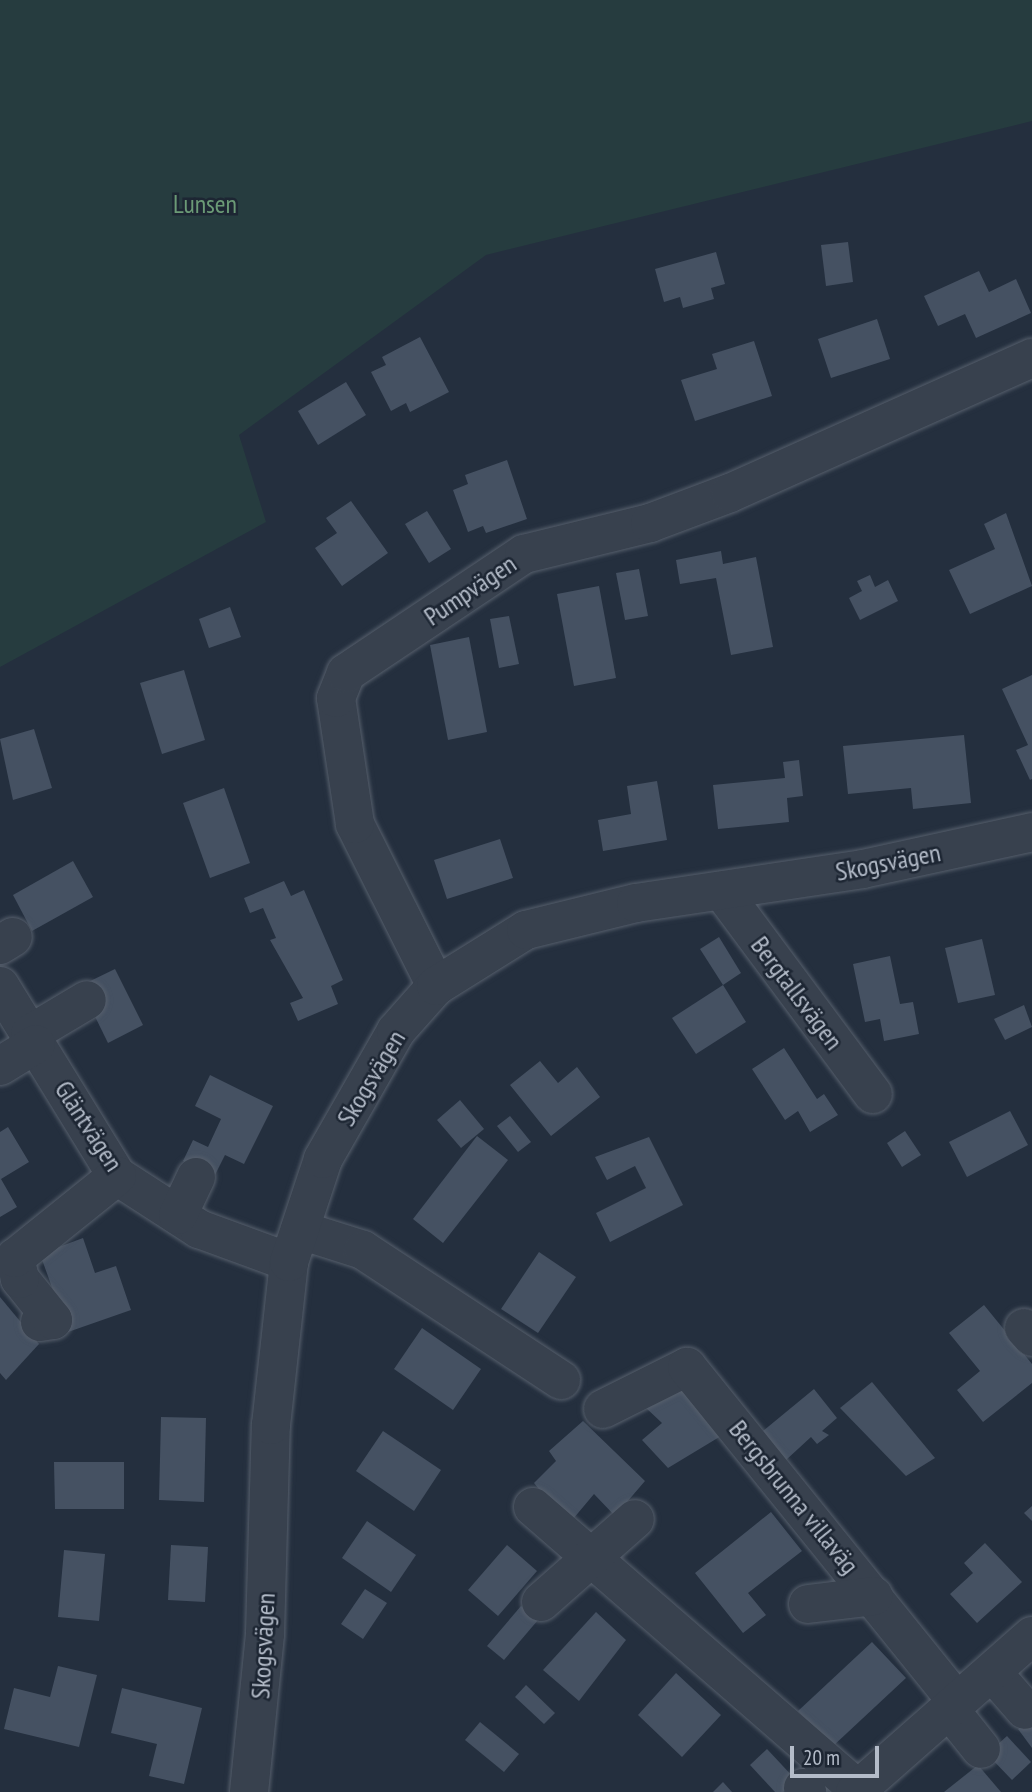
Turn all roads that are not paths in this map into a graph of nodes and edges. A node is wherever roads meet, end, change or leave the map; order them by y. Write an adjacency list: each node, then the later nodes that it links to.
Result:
1 (1032, 358): 5 (street, Pumpvägen)
2 (1032, 832): 3 (street, Skogsvägen)
3 (722, 891): 5 (street, Skogsvägen); 9 (street, Bergtallsvägen)
4 (0, 986): 7 (street, Gläntvägen)
5 (436, 986): 13 (street, Skogsvägen)
6 (87, 1000): 7 (street)
7 (33, 1039): 8 (street); 10 (street, Gläntvägen)
8 (0, 1066)
9 (873, 1094)
10 (117, 1176): 12 (street, Gläntvägen); 14 (street)
11 (196, 1177): 12 (street)
12 (178, 1215): 13 (street, Gläntvägen)
13 (295, 1246): 16 (street, Gläntvägen); 30 (street, Skogsvägen)
14 (7, 1275): 15 (street)
15 (40, 1322)
16 (561, 1380)
17 (603, 1409): 21 (street, Bergsbrunna villaväg)
18 (533, 1507): 20 (street)
19 (635, 1519): 20 (street)
20 (589, 1559): 22 (street); 29 (street)
21 (874, 1596): 23 (street); 26 (street, Bergsbrunna villaväg)
22 (541, 1602)
23 (808, 1604)
24 (1032, 1636): 25 (street)
25 (992, 1672): 26 (street); 27 (street)
26 (953, 1706): 28 (street, Bergsbrunna villaväg); 29 (street)
27 (1025, 1710)
28 (981, 1749)
29 (865, 1777)
30 (249, 1792)

